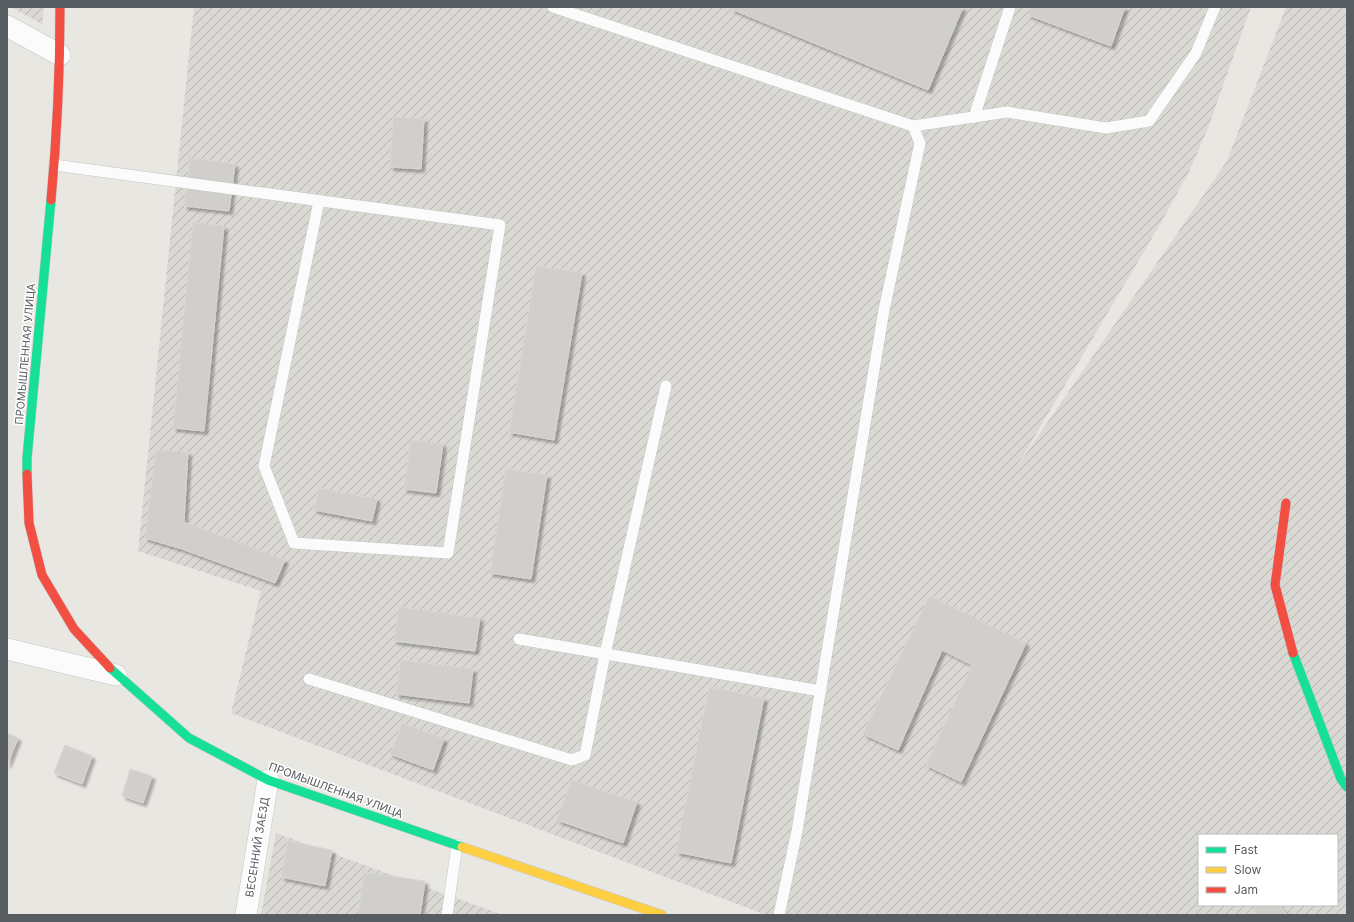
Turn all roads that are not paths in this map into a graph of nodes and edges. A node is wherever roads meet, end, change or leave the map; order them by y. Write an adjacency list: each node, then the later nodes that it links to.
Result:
1 (60, 7): 6 (street, ПРОМЫШЛЕННАЯ УЛИЦА)
2 (553, 7): 8 (lane)
3 (1010, 7): 7 (lane)
4 (1215, 7): 7 (lane)
5 (7, 26): 6 (street)
6 (60, 55): 9 (street, ПРОМЫШЛЕННАЯ УЛИЦА)
7 (974, 117): 8 (lane)
8 (913, 126): 18 (lane)
9 (54, 165): 10 (lane); 16 (street, ПРОМЫШЛЕННАЯ УЛИЦА)
10 (319, 201): 10 (lane)
11 (666, 386): 15 (lane)
12 (1286, 503): 20 (street)
13 (519, 639): 15 (lane)
14 (7, 649): 16 (street)
15 (605, 654): 17 (lane); 18 (lane)
16 (116, 675): 19 (street, ПРОМЫШЛЕННАЯ УЛИЦА)
17 (309, 679)
18 (820, 691): 25 (lane)
19 (268, 780): 21 (street, ПРОМЫШЛЕННАЯ УЛИЦА); 22 (street, ВЕСЕННИЙ ЗАЕЗД)
20 (1347, 787)
21 (457, 845): 23 (lane); 24 (street, ПРОМЫШЛЕННАЯ УЛИЦА)
22 (246, 915)
23 (447, 915)
24 (662, 915)
25 (779, 915)

